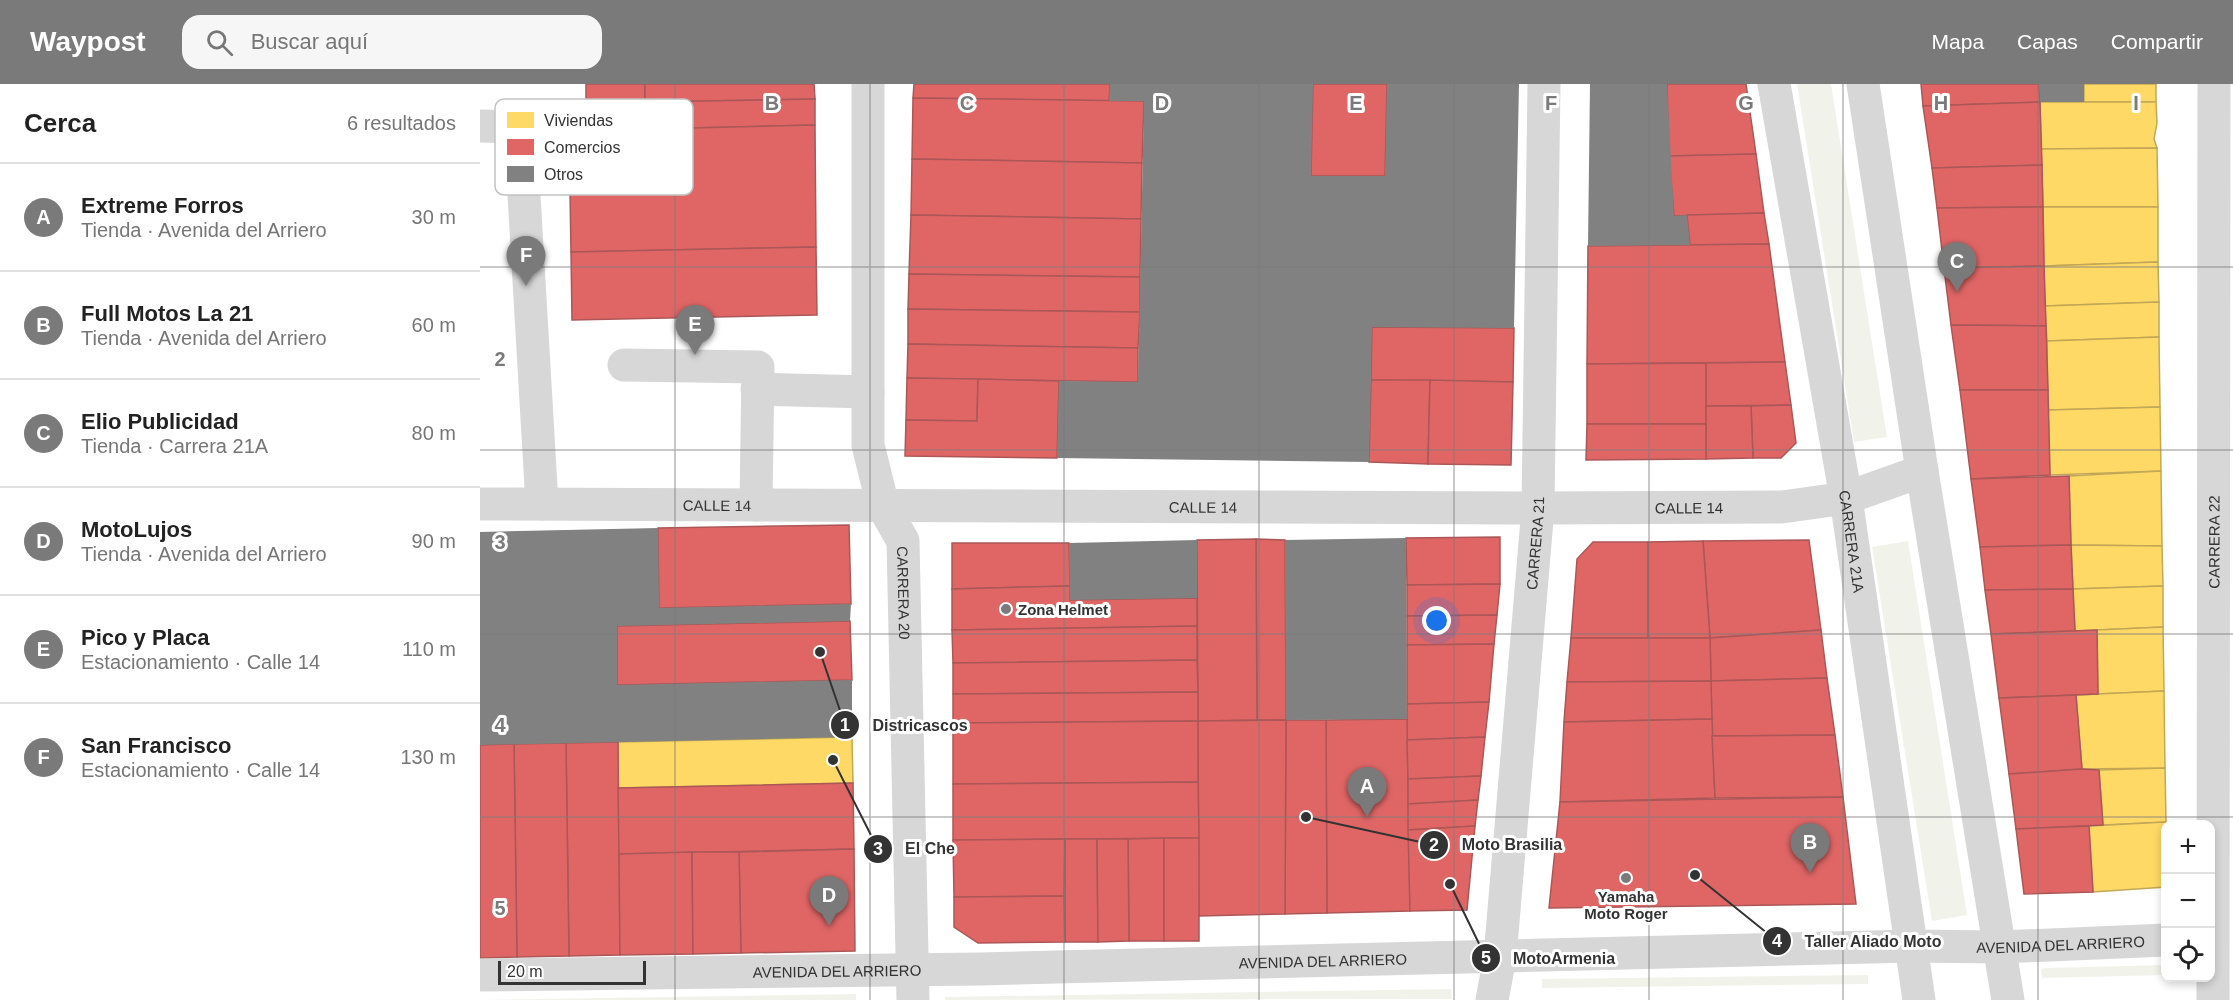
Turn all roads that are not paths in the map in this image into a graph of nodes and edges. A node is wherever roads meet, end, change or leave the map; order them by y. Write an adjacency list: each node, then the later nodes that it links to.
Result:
1 (868, 84): 11 (street, CARRERA 20)
2 (1544, 84): 19 (street, CARRERA 21)
3 (1774, 84): 14 (street, CARRERA 21A)
4 (1863, 84): 13 (street)
5 (2214, 84): 12 (street, CARRERA 22)
6 (480, 126): 7 (street)
7 (495, 126)
8 (524, 195): 16 (street)
9 (624, 365): 10 (street)
10 (757, 389): 11 (street); 17 (street)
11 (868, 392): 18 (street, CARRERA 20)
12 (2223, 461): 20 (street, CARRERA 22)
13 (1922, 471): 14 (street, CALLE 14); 23 (street)
14 (1846, 498): 19 (street, CALLE 14); 22 (street, CARRERA 21A)
15 (480, 504): 16 (street, CALLE 14)
16 (542, 504): 17 (street, CALLE 14)
17 (756, 506): 18 (street, CALLE 14)
18 (883, 506): 19 (street, CALLE 14); 26 (street, CARRERA 20)
19 (1538, 508): 24 (street, CARRERA 21)
20 (2219, 938): 30 (street, CARRERA 22)
21 (2161, 940): 23 (street, AVENIDA DEL ARRIERO)
22 (1912, 946): 23 (street, AVENIDA DEL ARRIERO); 24 (street, AVENIDA DEL ARRIERO); 28 (street, CARRERA 21A)
23 (2000, 947): 29 (street)
24 (1500, 957): 26 (street, AVENIDA DEL ARRIERO); 27 (street, CARRERA 21)
25 (480, 975): 26 (street, AVENIDA DEL ARRIERO)
26 (912, 985)
27 (1492, 1000)
28 (1919, 1000)
29 (2008, 1000)
30 (2213, 1000)

